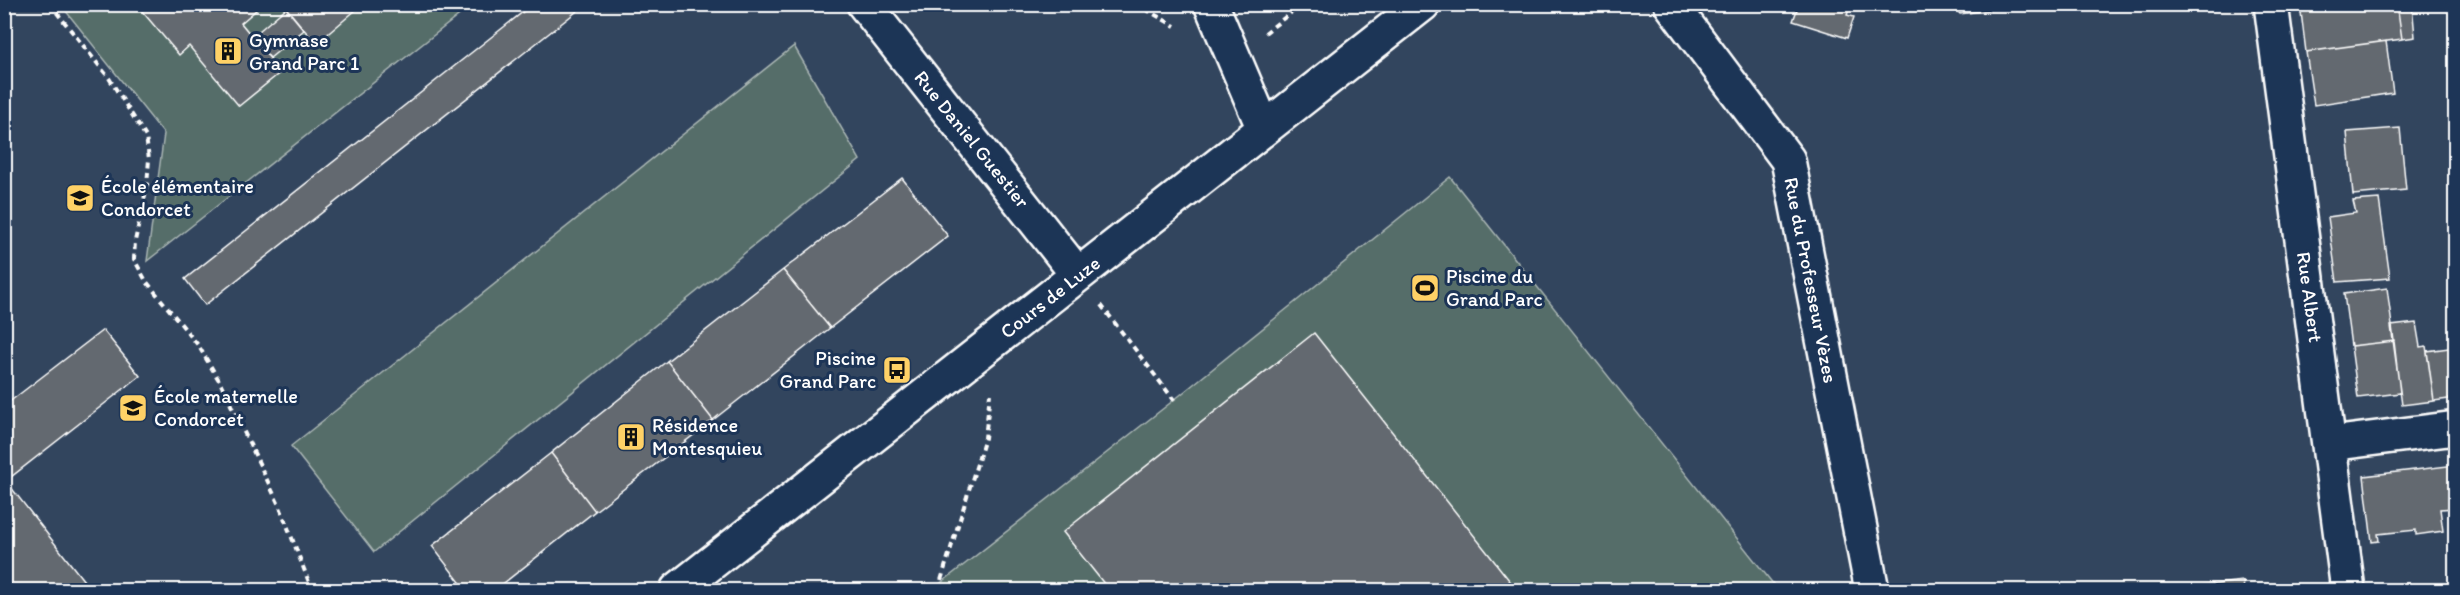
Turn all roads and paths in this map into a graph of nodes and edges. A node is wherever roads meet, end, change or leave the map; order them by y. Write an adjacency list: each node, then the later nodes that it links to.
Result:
1 (50, 4): 14 (path)
2 (864, 4): 8 (street, Rue Daniel Guestier)
3 (1211, 4): 7 (street)
4 (1423, 4): 7 (street, Cours de Luze)
5 (1671, 4): 17 (street, Rue du Professeur Vèzes)
6 (2271, 4): 13 (street, Rue Albert)
7 (1264, 129): 8 (street, Cours de Luze)
8 (1078, 275): 15 (street, Cours de Luze)
9 (1098, 302): 11 (path)
10 (991, 384): 16 (path)
11 (1174, 400)
12 (2456, 428): 13 (street)
13 (2330, 444): 18 (street, Rue Albert)
14 (312, 591)
15 (676, 591)
16 (938, 591)
17 (1872, 591)
18 (2348, 591)

